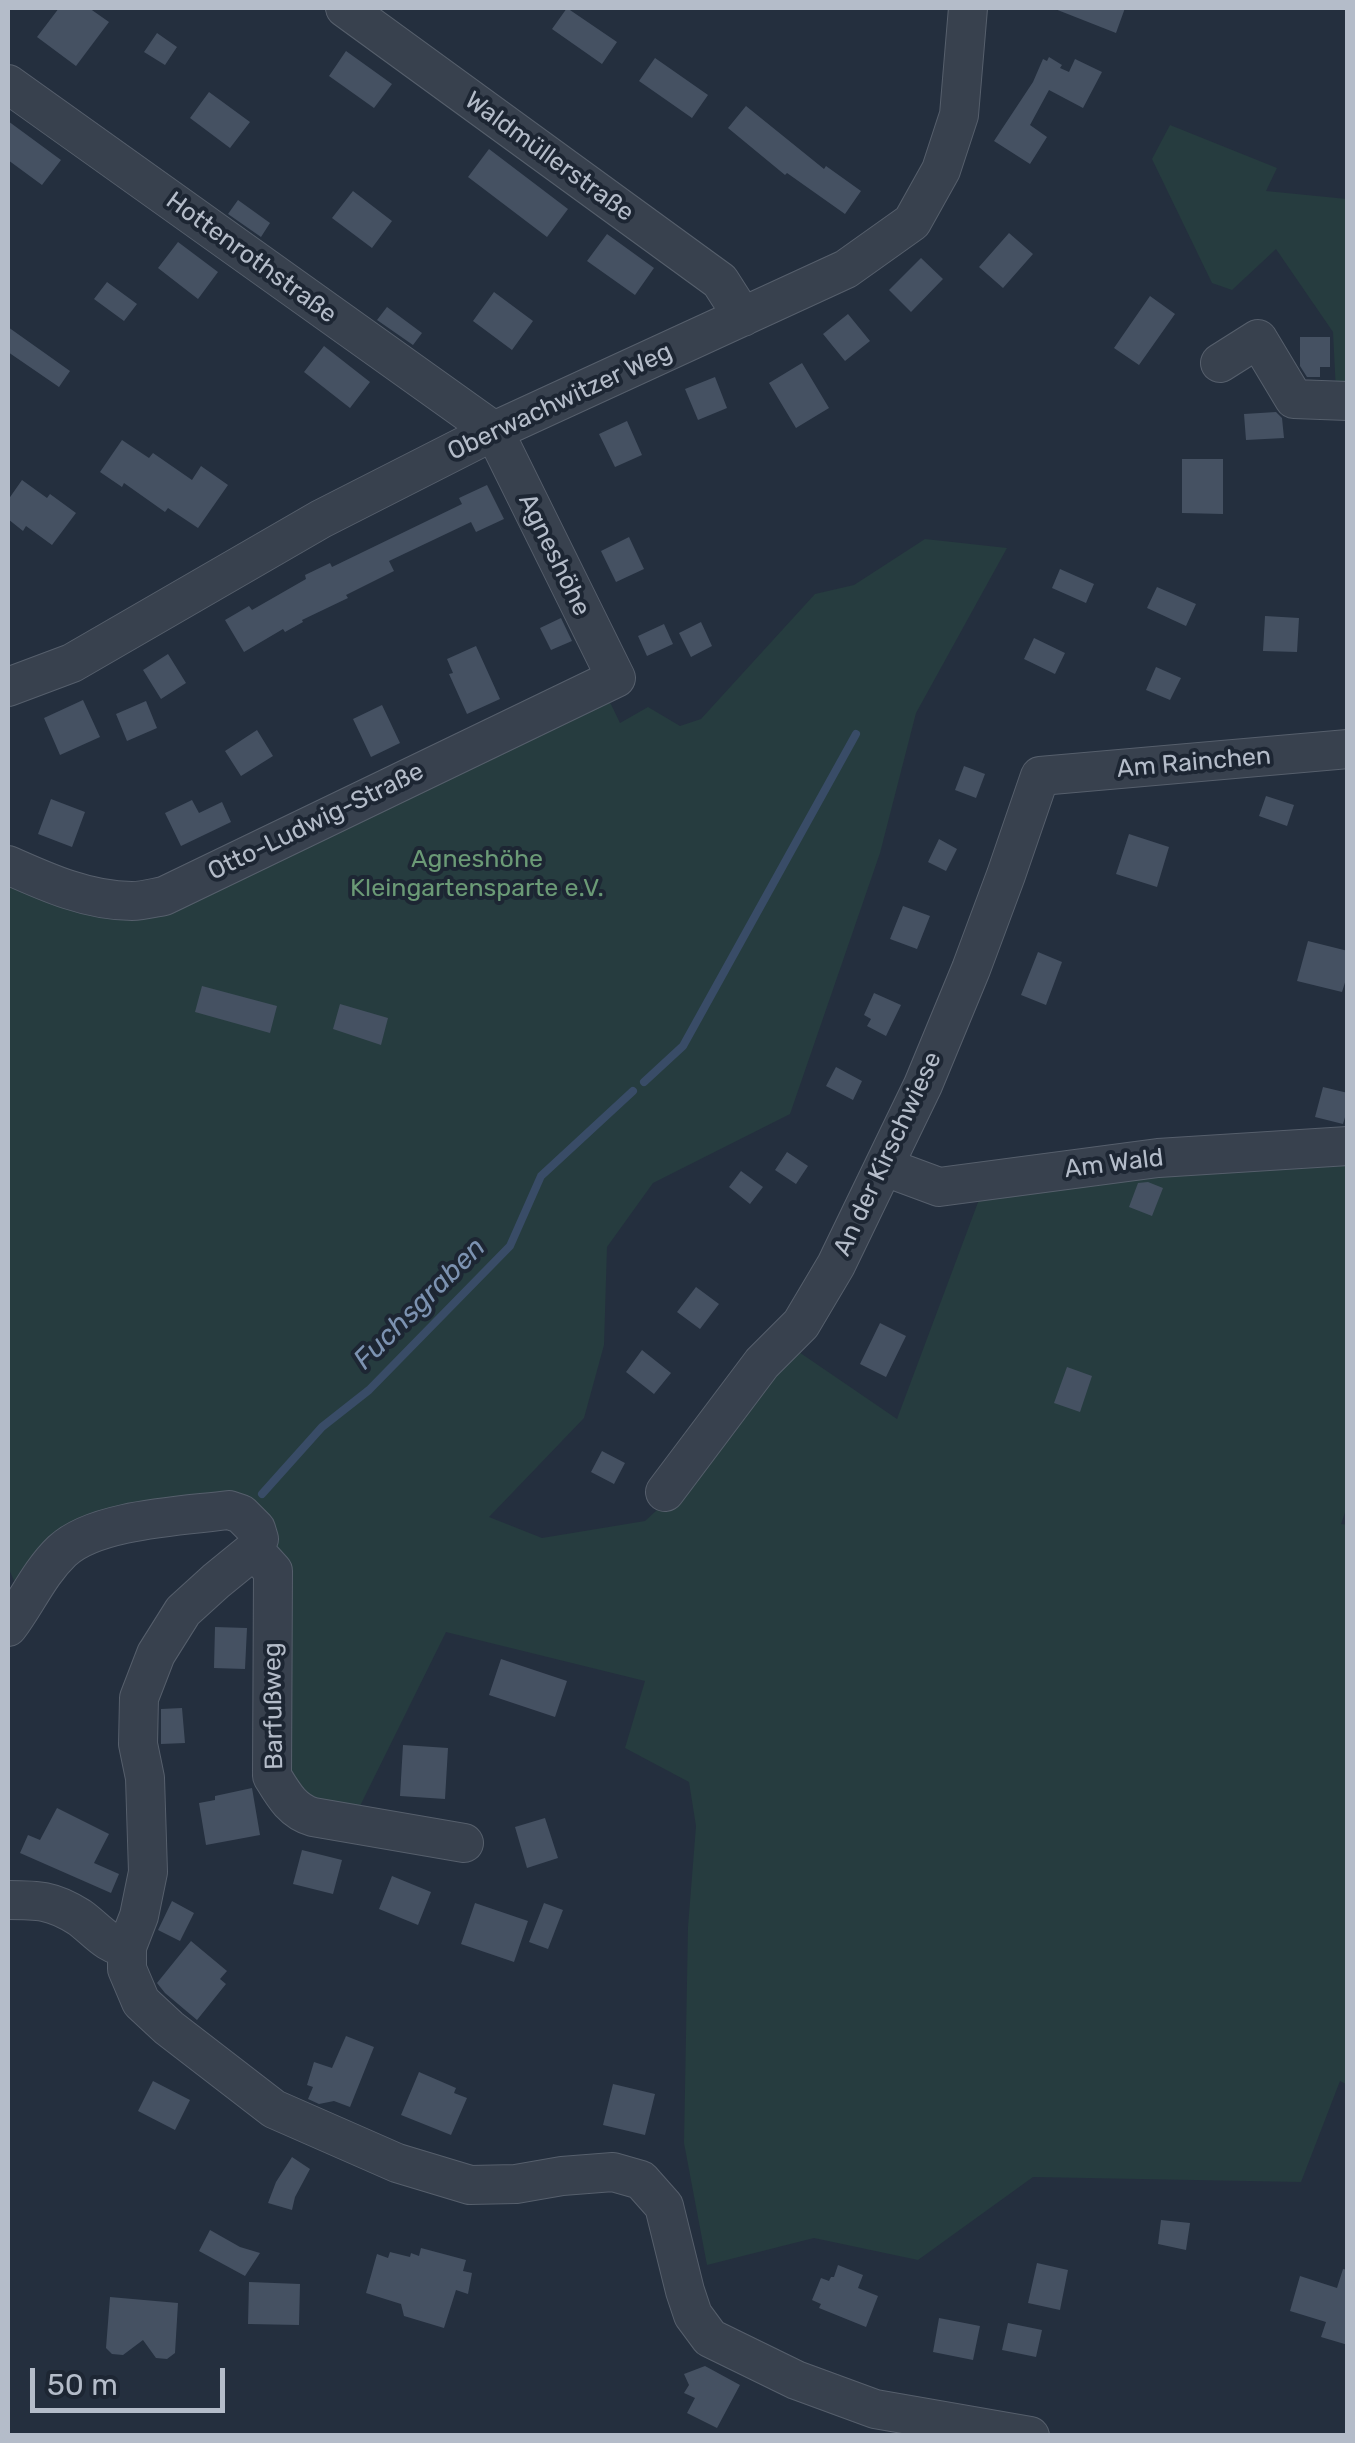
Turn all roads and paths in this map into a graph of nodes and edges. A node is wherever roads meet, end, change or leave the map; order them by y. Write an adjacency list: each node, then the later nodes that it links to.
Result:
1 (344, 8): 4 (street, Waldmüllerstraße)
2 (968, 8): 4 (street, Oberwachwitzer Weg)
3 (8, 84): 7 (street, Hottenrothstraße)
4 (743, 316): 7 (street, Oberwachwitzer Weg)
5 (1220, 363): 6 (street)
6 (1348, 401)
7 (494, 431): 8 (street, Agneshöhe); 9 (street, Oberwachwitzer Weg)
8 (616, 678): 12 (street, Otto-Ludwig-Straße)
9 (8, 687)
10 (1348, 750): 11 (street, Am Rainchen)
11 (1040, 776): 14 (street, An der Kirschwiese)
12 (8, 864)
13 (1348, 1146): 14 (street, Am Wald)
14 (885, 1166): 15 (street, An der Kirschwiese)
15 (664, 1492)
16 (254, 1550): 17 (street, Barfußweg); 18 (street, Barfußweg); 20 (street)
17 (8, 1628)
18 (464, 1843)
19 (8, 1900): 20 (street)
20 (127, 1947): 21 (street)
21 (905, 2426): 22 (street)
22 (1030, 2436)

